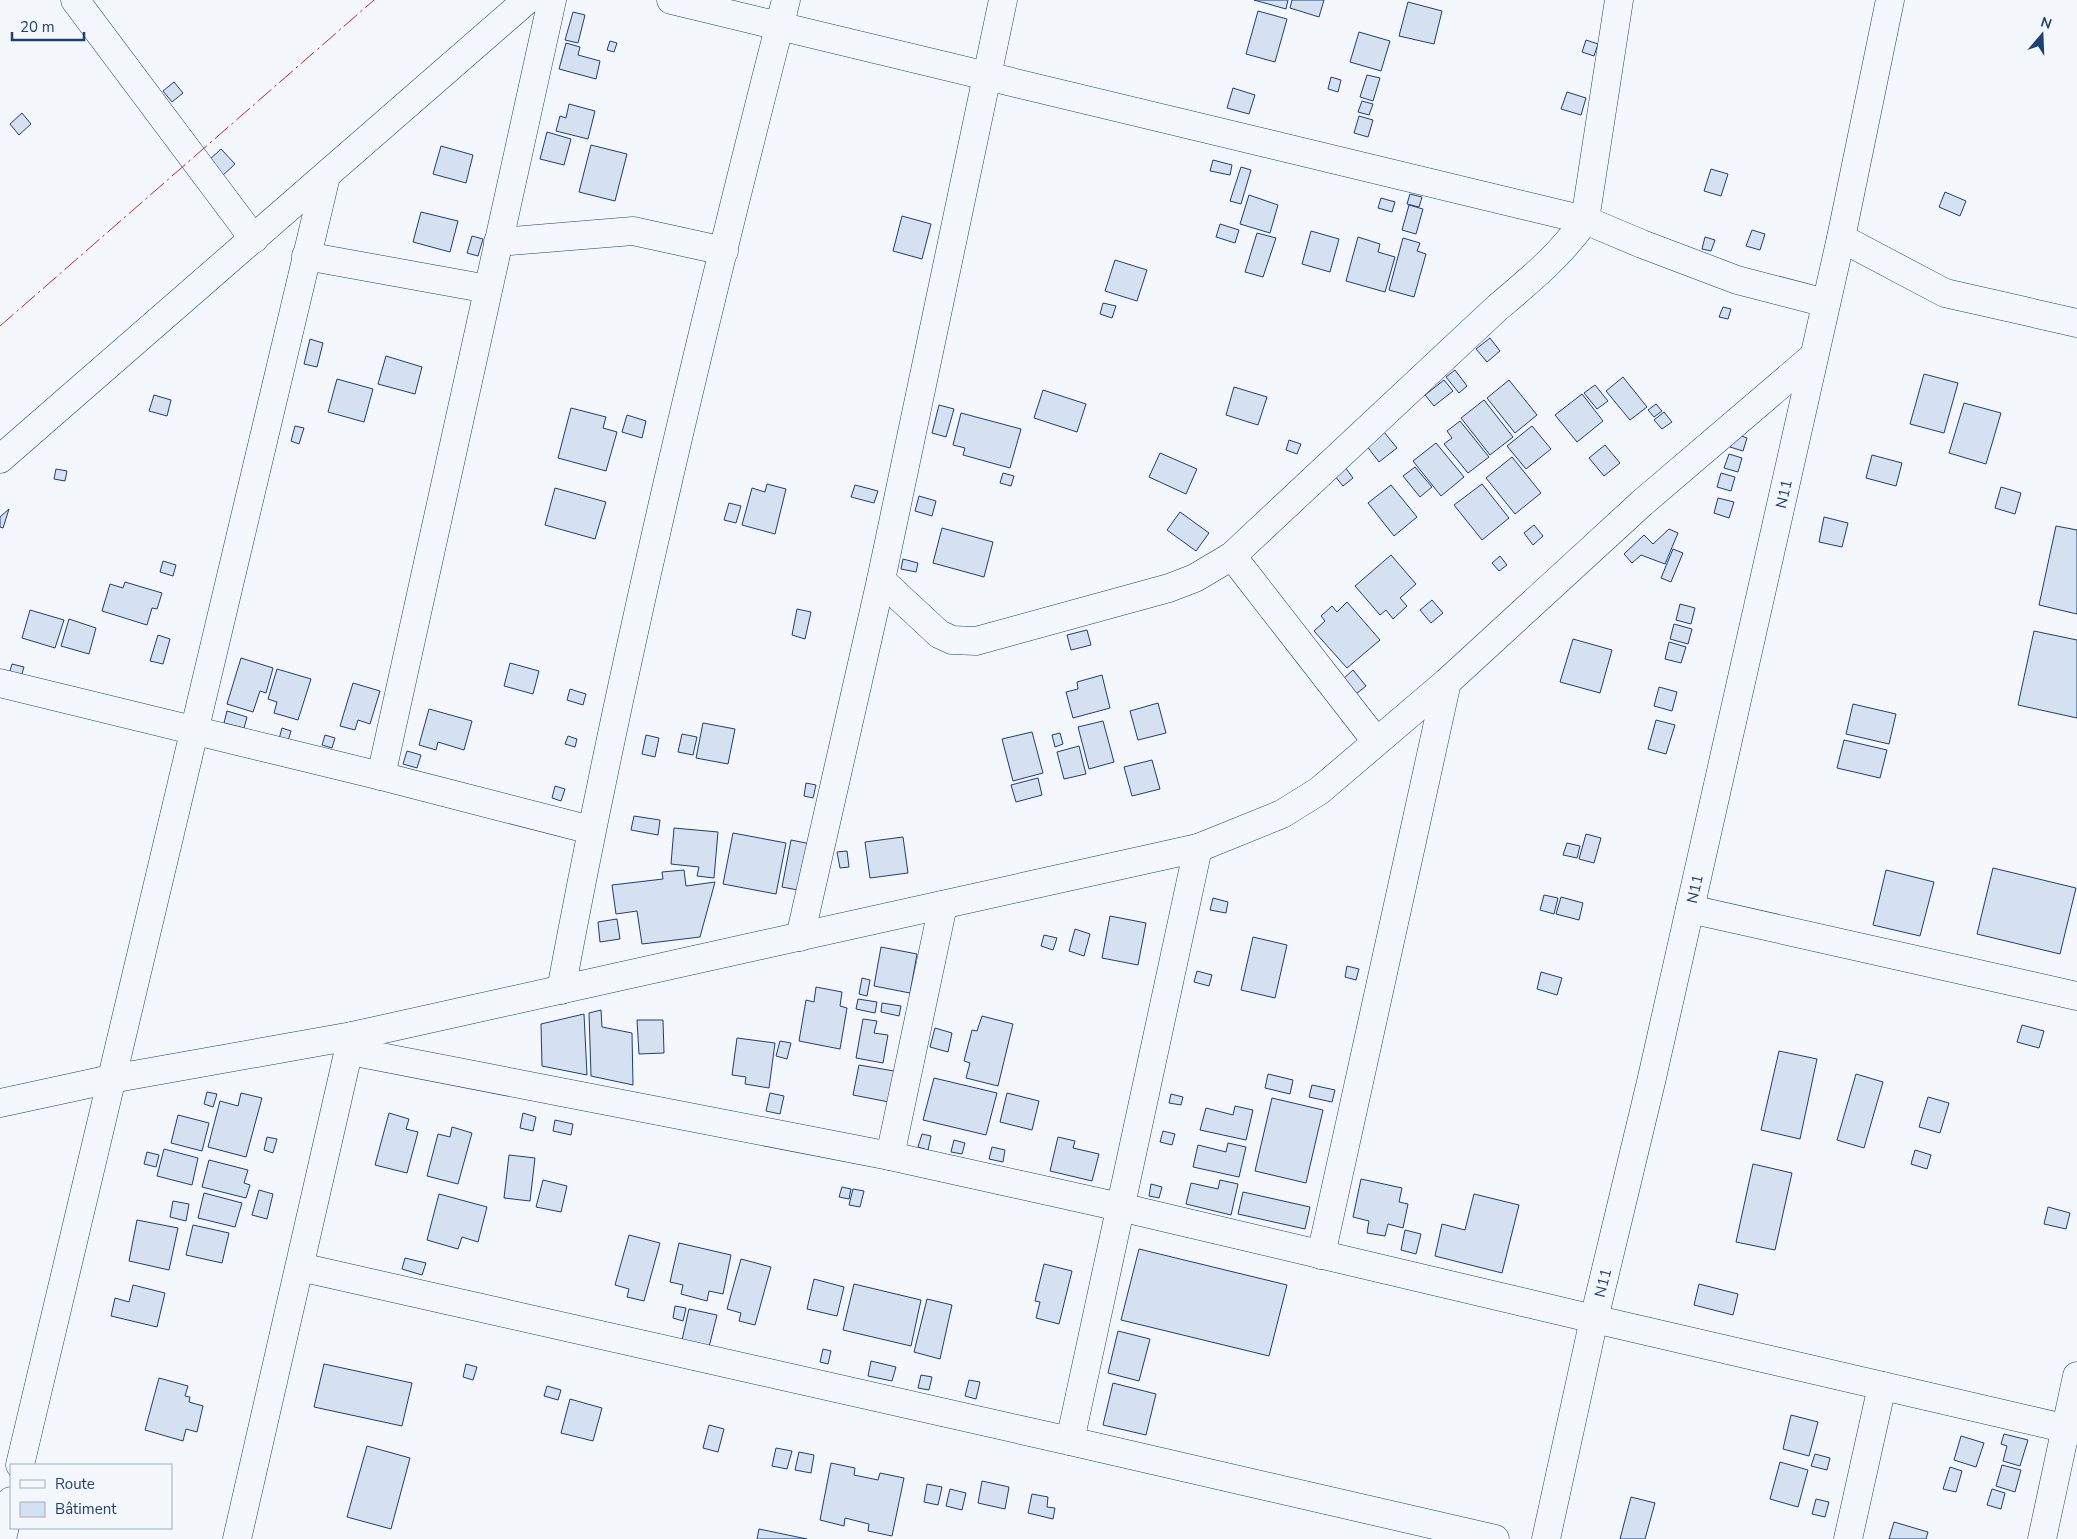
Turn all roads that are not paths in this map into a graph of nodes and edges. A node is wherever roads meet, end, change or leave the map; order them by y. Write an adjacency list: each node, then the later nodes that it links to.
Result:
1 (75, 0): 12 (main road)
2 (527, 0): 10 (main road)
3 (552, 0): 14 (main road)
4 (671, 0): 8 (main road)
5 (1003, 0): 9 (main road)
6 (1619, 0): 11 (main road)
7 (1890, 0): 13 (main road, N11)
8 (783, 13): 9 (main road); 15 (main road)
9 (986, 75): 11 (main road); 23 (main road)
10 (326, 176): 12 (main road); 16 (main road)
11 (1585, 220): 18 (main road); 22 (main road)
12 (254, 238): 21 (main road)
13 (1841, 238): 18 (main road, N11); 19 (main road)
14 (498, 242): 15 (main road); 17 (main road)
15 (724, 251): 29 (main road)
16 (306, 256): 17 (main road); 26 (main road)
17 (488, 289): 28 (main road)
18 (1826, 303): 20 (main road, N11)
19 (2077, 323)
20 (1814, 356): 24 (main road); 32 (main road, N11)
21 (0, 459)
22 (1232, 556): 23 (main road); 27 (main road)
23 (880, 580): 33 (main road)
24 (1447, 682): 27 (main road); 41 (main road)
25 (0, 683): 26 (main road)
26 (194, 731): 28 (main road); 37 (main road)
27 (1376, 741): 30 (main road)
28 (381, 776): 29 (main road)
29 (591, 830): 34 (main road)
30 (1198, 848): 31 (main road); 40 (main road)
31 (943, 905): 33 (main road); 39 (main road)
32 (1690, 910): 35 (main road); 43 (main road, N11)
33 (800, 936): 34 (main road)
34 (561, 990): 36 (main road)
35 (2077, 996)
36 (351, 1044): 37 (main road); 39 (main road); 42 (main road)
37 (111, 1079): 38 (main road); 48 (main road)
38 (0, 1103)
39 (890, 1156): 40 (main road)
40 (1120, 1207): 41 (main road); 47 (main road)
41 (1321, 1254): 43 (main road)
42 (300, 1268): 47 (main road); 51 (main road)
43 (1594, 1319): 45 (main road); 53 (main road, N11)
44 (2077, 1376): 46 (main road)
45 (1882, 1386): 46 (main road); 54 (main road)
46 (2071, 1429): 55 (main road)
47 (1070, 1441): 52 (main road)
48 (20, 1464)
49 (10, 1505): 50 (main road)
50 (2, 1539)
51 (237, 1539)
52 (1495, 1539)
53 (1546, 1539)
54 (1848, 1539)
55 (2042, 1539)

